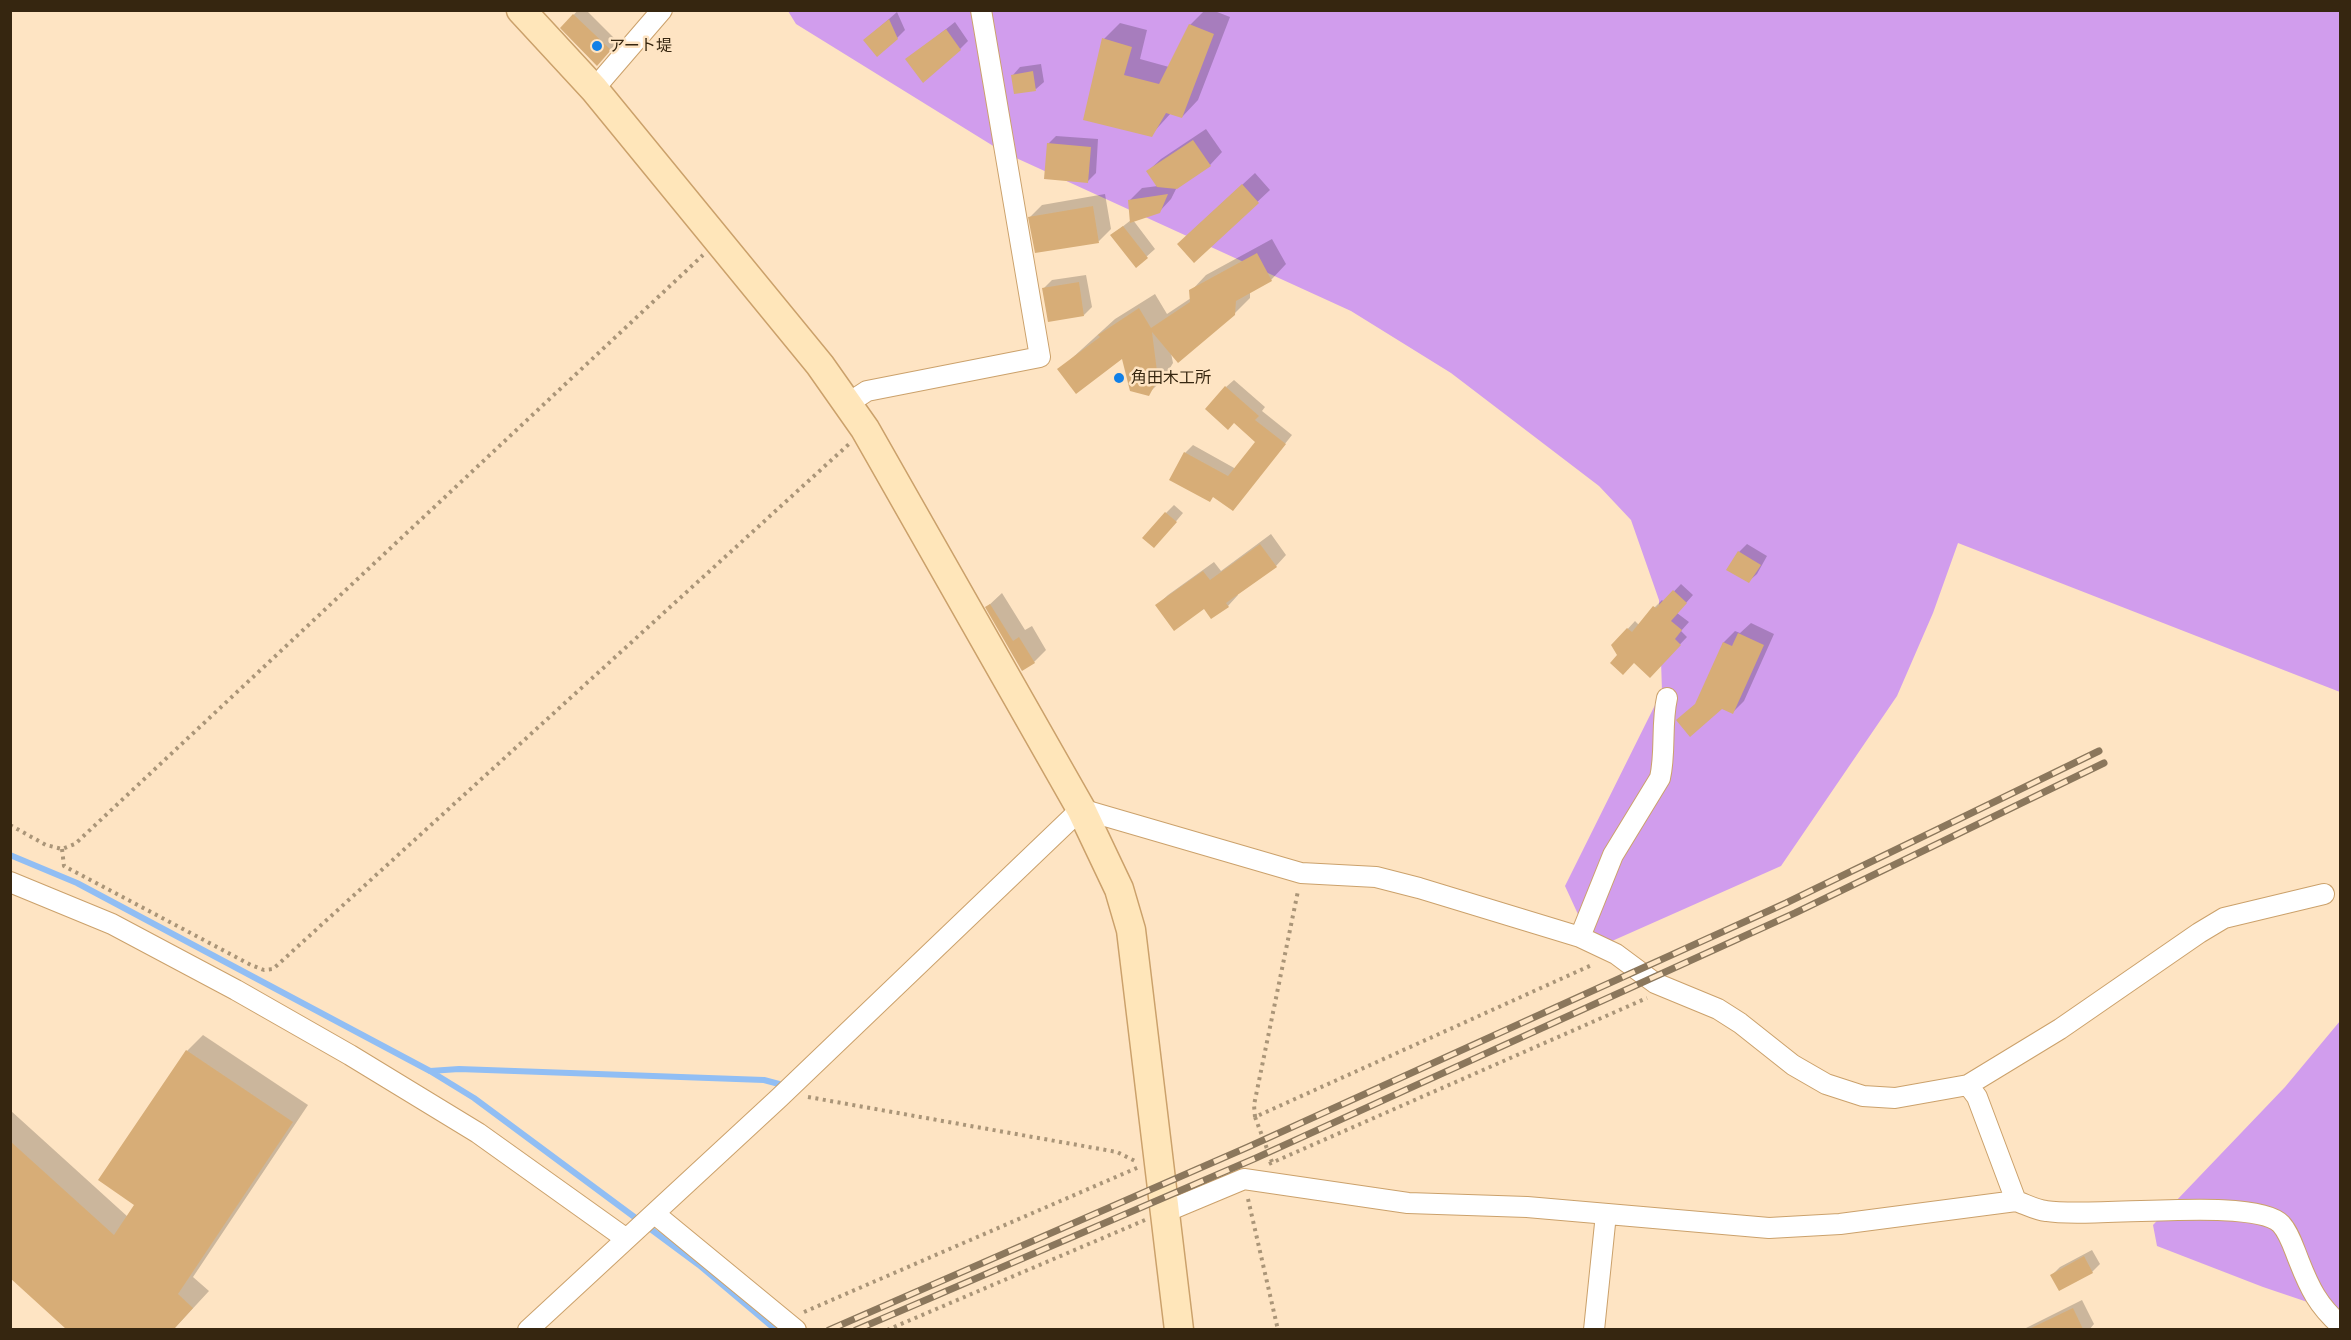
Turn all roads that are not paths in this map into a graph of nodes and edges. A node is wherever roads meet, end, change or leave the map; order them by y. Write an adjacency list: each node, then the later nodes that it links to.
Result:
1 (521, 10): 4 (street)
2 (662, 10): 4 (street)
3 (981, 10): 5 (street)
4 (594, 88): 5 (street)
5 (847, 404): 7 (street)
6 (1667, 698): 10 (street)
7 (1081, 809): 10 (street); 13 (street); 15 (street)
8 (10, 882): 15 (street)
9 (2324, 894): 11 (street)
10 (1580, 937): 11 (street)
11 (1968, 1085): 12 (street)
12 (2016, 1201): 14 (street); 17 (street)
13 (1165, 1212): 14 (street); 19 (street)
14 (1606, 1214): 20 (street)
15 (641, 1225): 16 (street); 18 (street)
16 (790, 1325)
17 (2340, 1325)
18 (528, 1329)
19 (1179, 1329)
20 (1594, 1329)

